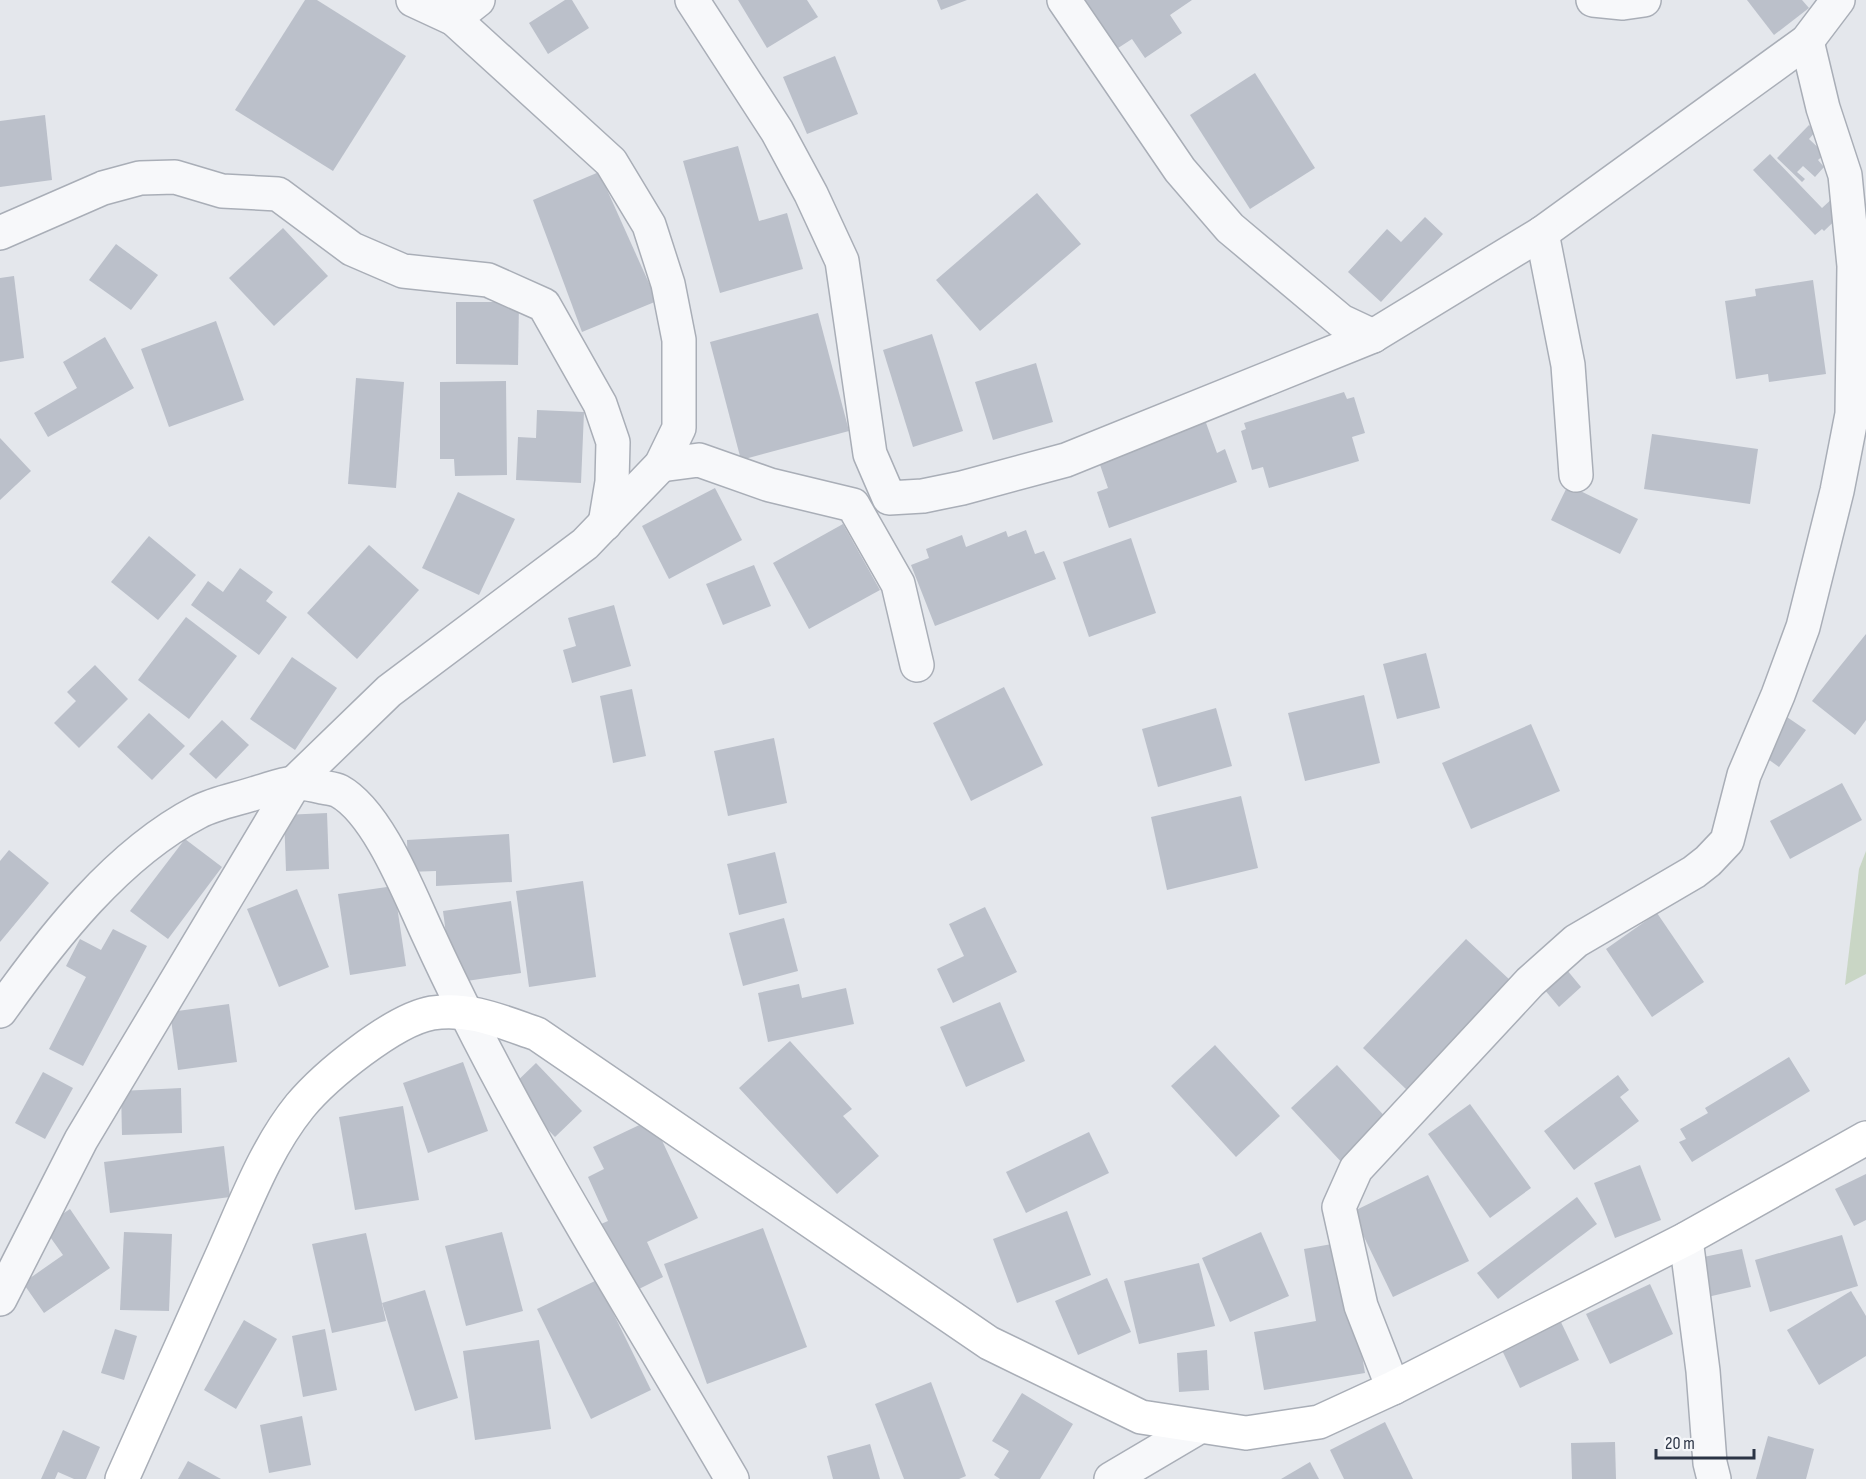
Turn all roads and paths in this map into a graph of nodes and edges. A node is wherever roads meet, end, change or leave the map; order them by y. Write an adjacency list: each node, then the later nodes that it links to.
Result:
1 (412, 0): 7 (street)
2 (692, 0): 12 (street)
3 (1064, 0): 12 (street)
4 (1644, 0): 6 (street)
5 (1838, 0): 8 (street)
6 (1601, 1)
7 (466, 10): 13 (street)
8 (1807, 41): 9 (street); 11 (street)
9 (1858, 227): 23 (street)
10 (0, 233): 15 (street)
11 (1542, 233): 12 (street); 14 (street)
12 (1373, 336)
13 (661, 465): 15 (street); 16 (street)
14 (1576, 475)
15 (605, 524): 17 (street)
16 (917, 665)
17 (296, 781): 18 (street); 19 (street); 22 (street)
18 (463, 1010): 24 (main road); 25 (main road); 26 (street)
19 (0, 1011)
20 (1866, 1138): 21 (main road)
21 (1686, 1239): 23 (main road); 28 (street)
22 (0, 1299)
23 (1393, 1388): 24 (main road)
24 (1199, 1427): 27 (street)
25 (122, 1479)
26 (732, 1479)
27 (1111, 1479)
28 (1714, 1479)

